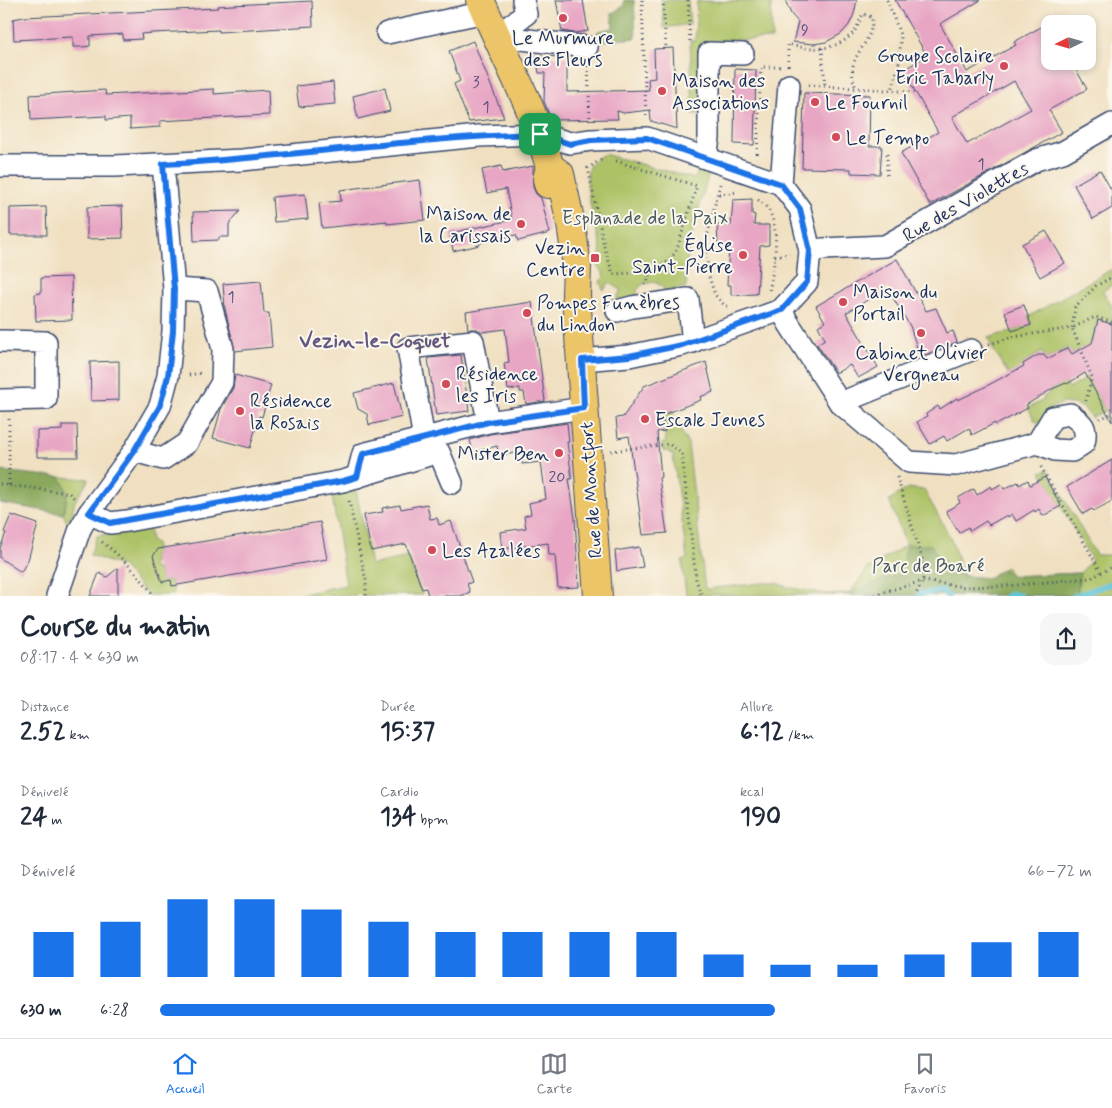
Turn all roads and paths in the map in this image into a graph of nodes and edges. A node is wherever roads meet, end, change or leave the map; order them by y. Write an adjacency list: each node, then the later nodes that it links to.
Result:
1 (523, 0): 9 (street)
2 (642, 0): 20 (path)
3 (663, 0): 13 (path)
4 (688, 0): 7 (path)
5 (886, 0): 18 (path)
6 (483, 6): 8 (street); 9 (main road, Rue de Montfort)
7 (690, 24)
8 (387, 33)
9 (496, 36): 11 (street); 22 (main road, Rue de Montfort)
10 (788, 44): 12 (path)
11 (587, 47): 24 (path)
12 (822, 48): 16 (path); 17 (path)
13 (666, 49)
14 (743, 54): 29 (street)
15 (788, 76): 16 (path); 27 (path); 34 (street)
16 (825, 86): 17 (path)
17 (856, 88): 18 (path)
18 (892, 91): 19 (path)
19 (915, 92)
20 (646, 106)
21 (1112, 124): 38 (street, Rue des Violettes)
22 (540, 134): 24 (street); 30 (street); 51 (main road, Rue de Montfort)
23 (647, 138): 24 (street); 29 (street); 32 (path)
24 (591, 140)
25 (887, 150): 33 (path)
26 (604, 158): 39 (path)
27 (757, 158)
28 (612, 160): 32 (path)
29 (715, 160): 34 (street); 35 (path)
30 (163, 164): 31 (street); 42 (street)
31 (0, 166)
32 (638, 168): 39 (path)
33 (887, 175)
34 (781, 184): 38 (street)
35 (719, 194): 36 (path); 44 (path)
36 (744, 194)
37 (752, 196): 43 (path)
38 (810, 251): 43 (street)
39 (648, 272): 41 (path)
40 (1112, 277): 47 (path)
41 (649, 278)
42 (174, 289): 53 (street); 62 (street)
43 (775, 303): 49 (street); 56 (street)
44 (733, 306)
45 (617, 311): 49 (street)
46 (1112, 322): 47 (path)
47 (1072, 328): 50 (path); 55 (path)
48 (0, 341): 54 (street)
49 (693, 342): 51 (street)
50 (971, 350): 56 (street)
51 (582, 360): 57 (main road, Rue de Montfort)
52 (209, 372): 53 (path)
53 (168, 376): 62 (street)
54 (5, 400): 67 (path)
55 (1086, 402)
56 (840, 403): 60 (street)
57 (584, 408): 58 (street); 63 (main road, Rue de Montfort)
58 (488, 422): 59 (street); 59 (street)
59 (424, 439): 64 (street)
60 (886, 442): 61 (street); 71 (path)
61 (1032, 444): 70 (path)
62 (134, 451): 68 (street)
63 (587, 453): 75 (main road, Rue de Montfort); 76 (path)
64 (350, 479): 66 (street); 68 (street); 74 (path)
65 (0, 484): 67 (path)
66 (452, 484)
67 (9, 485): 68 (path)
68 (84, 521): 72 (street); 73 (path)
69 (1112, 567): 70 (path)
70 (1101, 572): 71 (path)
71 (923, 581): 77 (path); 78 (path)
72 (57, 596)
73 (154, 596)
74 (366, 596)
75 (598, 596)
76 (703, 596)
77 (870, 596)
78 (915, 596)

